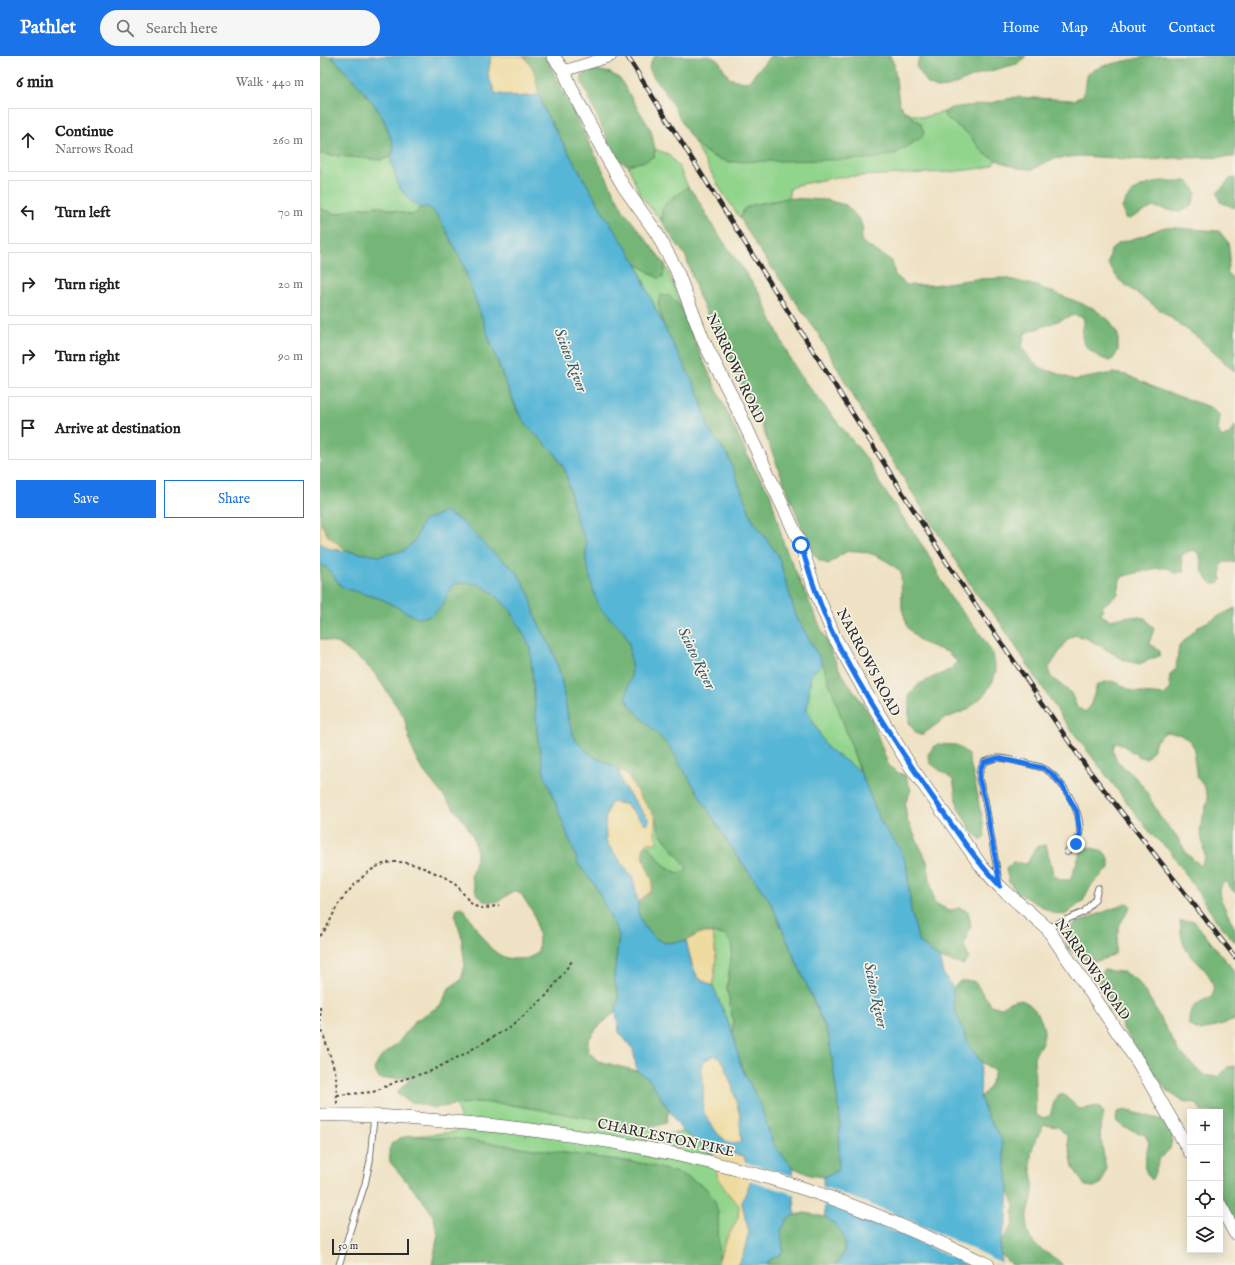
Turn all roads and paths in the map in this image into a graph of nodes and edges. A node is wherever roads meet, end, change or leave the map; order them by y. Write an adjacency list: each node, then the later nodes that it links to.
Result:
1 (553, 56): 3 (street, NARROWS ROAD)
2 (611, 56): 3 (street)
3 (564, 71): 5 (street, NARROWS ROAD)
4 (1067, 852): 5 (lane)
5 (1000, 886): 8 (street, NARROWS ROAD)
6 (1098, 888): 8 (lane)
7 (499, 905): 9 (path)
8 (1047, 928): 16 (street, NARROWS ROAD)
9 (320, 936)
10 (572, 961): 12 (path)
11 (320, 1007): 12 (path)
12 (337, 1095): 14 (path)
13 (320, 1115): 14 (street, CHARLESTON PIKE)
14 (338, 1115): 15 (street, CHARLESTON PIKE)
15 (374, 1116): 19 (lane); 20 (street, CHARLESTON PIKE)
16 (1187, 1147)
17 (1223, 1211): 18 (street)
18 (1235, 1233)
19 (340, 1265)
20 (988, 1265)

